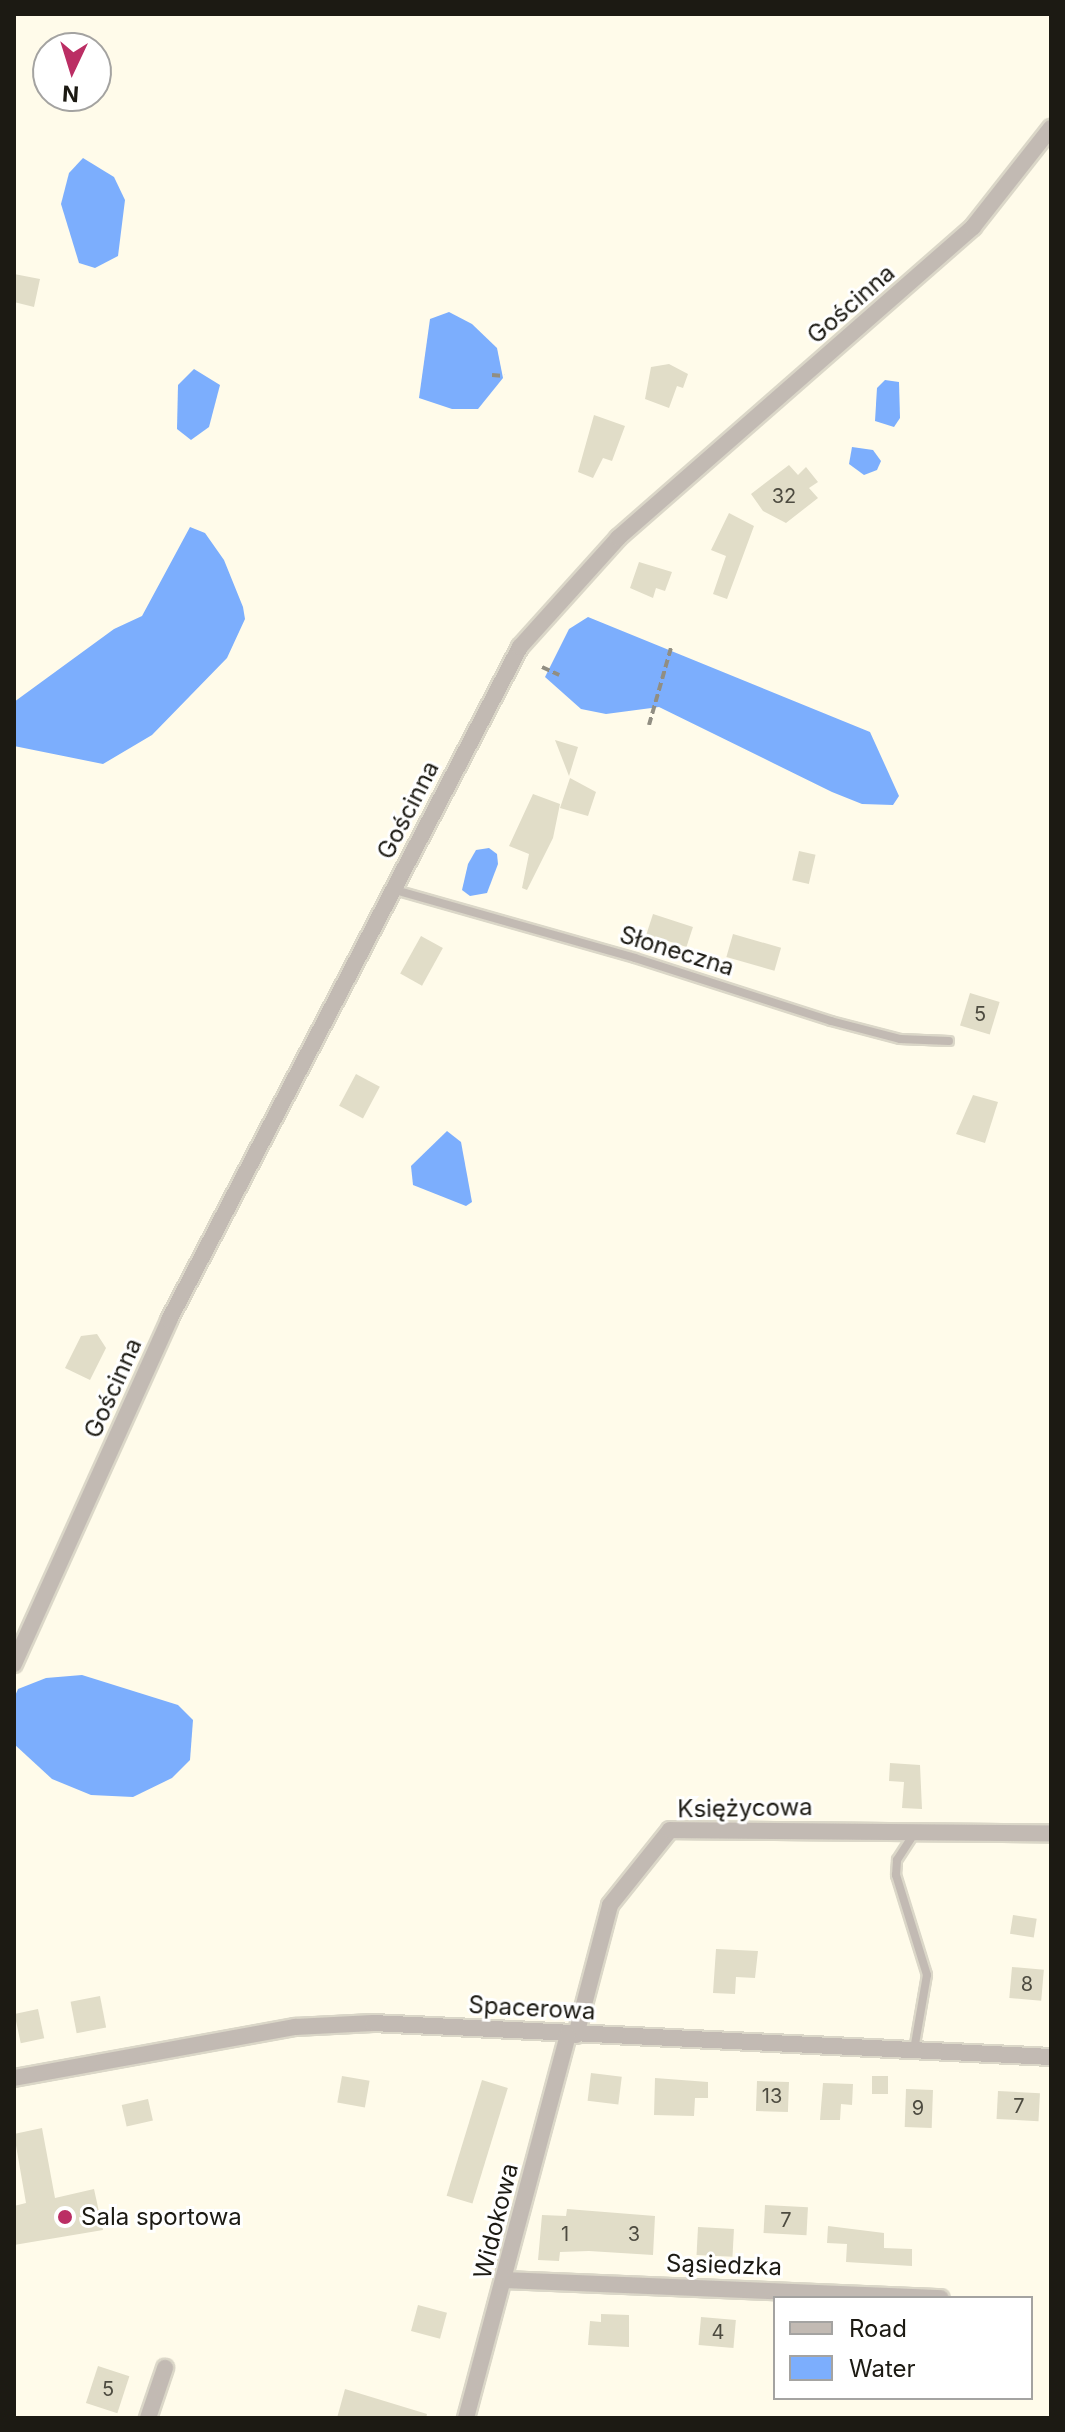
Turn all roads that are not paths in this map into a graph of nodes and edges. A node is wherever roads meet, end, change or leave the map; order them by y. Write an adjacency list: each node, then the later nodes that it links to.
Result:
1 (1051, 128): 2 (street, Gościnna)
2 (395, 890): 3 (lane, Słoneczna); 4 (street, Gościnna)
3 (949, 1041)
4 (14, 1664)
5 (915, 1833): 6 (street, Księżycowa); 7 (street, Księżycowa); 9 (lane)
6 (1051, 1833)
7 (572, 2035): 9 (street, Spacerowa); 11 (street, Spacerowa); 12 (street, Widokowa)
8 (1051, 2049): 10 (lane)
9 (914, 2050): 10 (street, Spacerowa)
10 (1051, 2057)
11 (14, 2078)
12 (506, 2280): 13 (street, Sąsiedzka); 16 (street, Widokowa)
13 (893, 2296)
14 (165, 2368): 15 (street)
15 (148, 2418)
16 (466, 2418)

